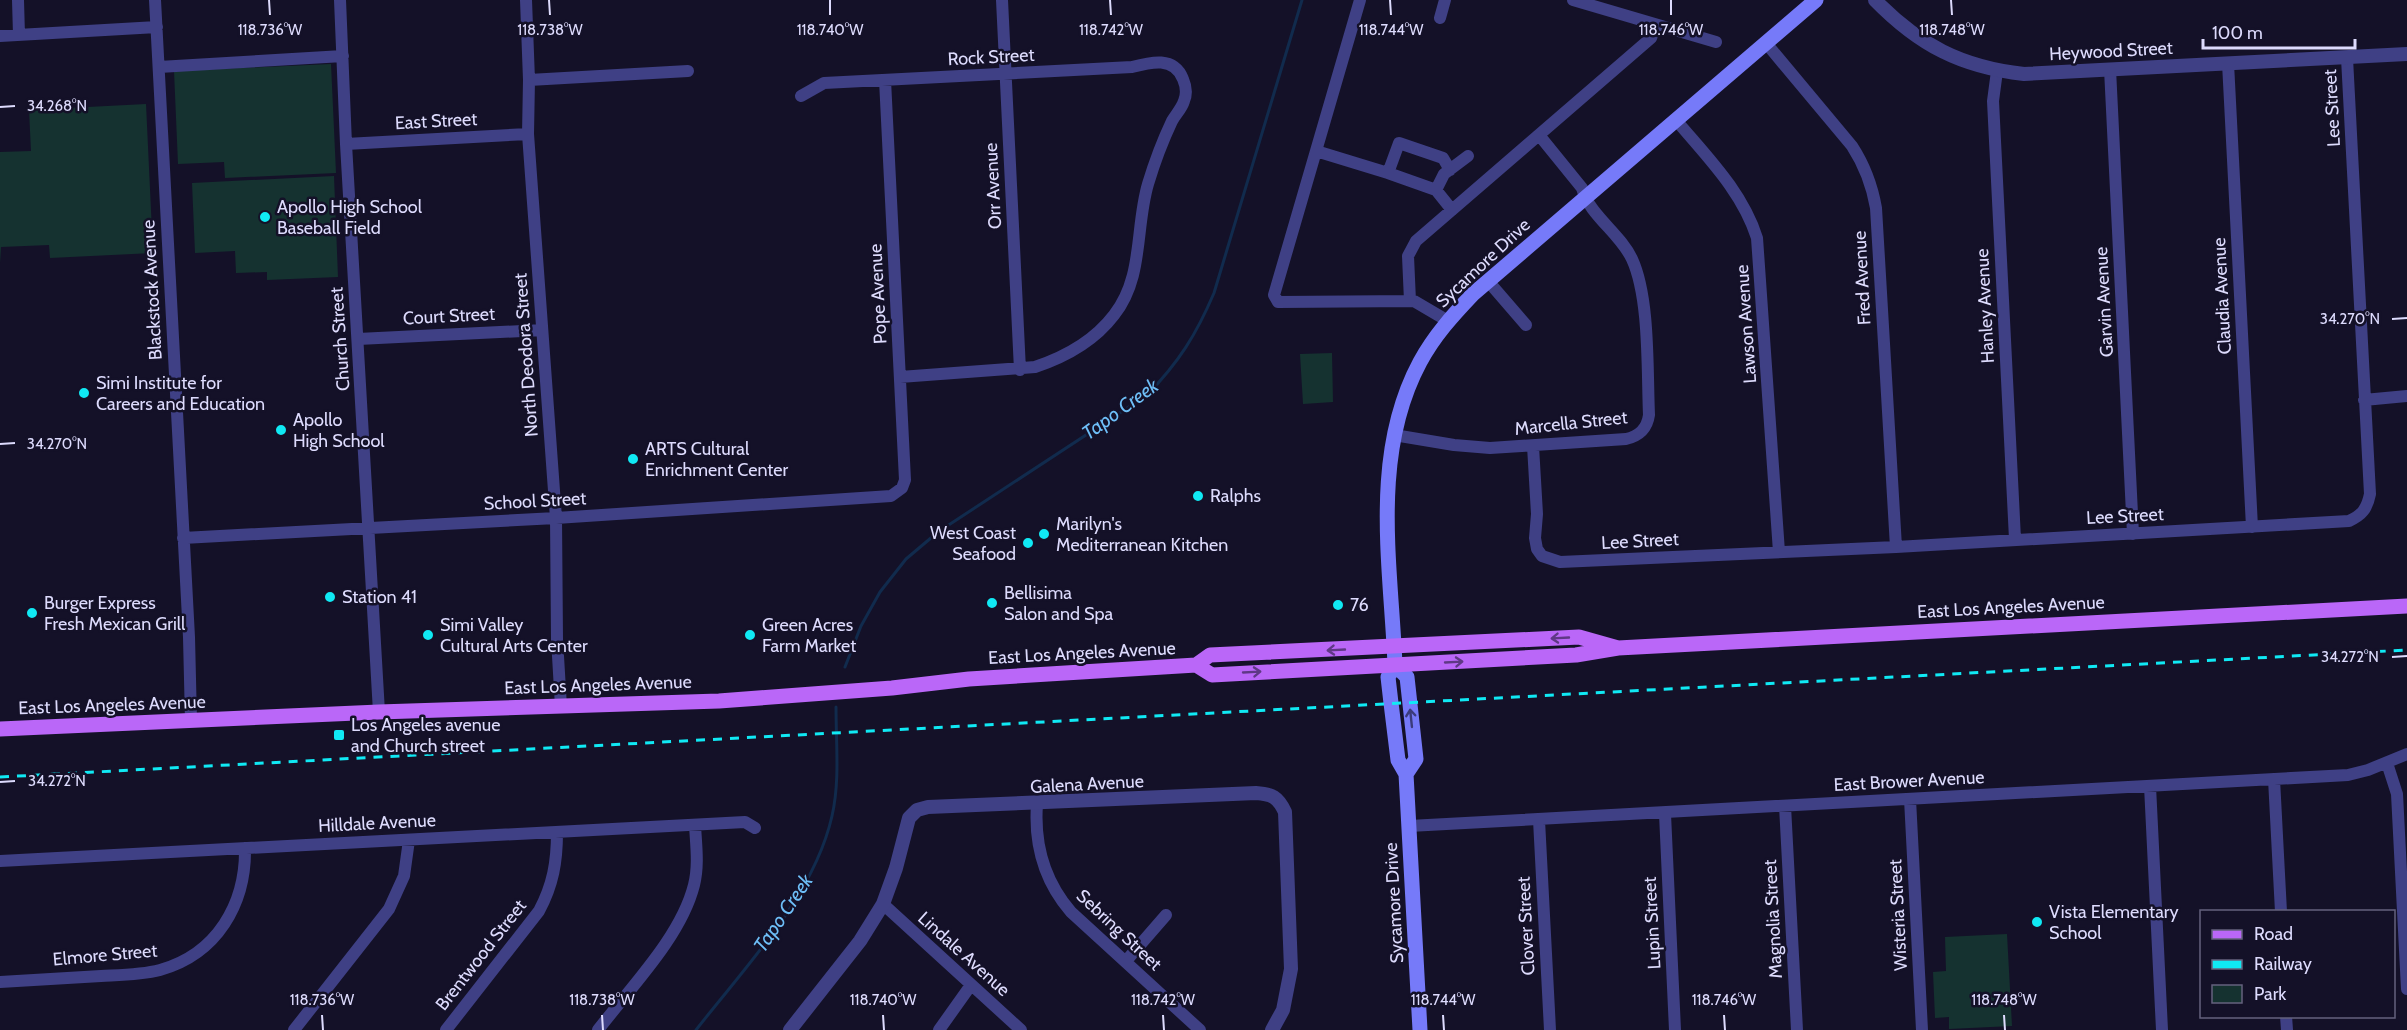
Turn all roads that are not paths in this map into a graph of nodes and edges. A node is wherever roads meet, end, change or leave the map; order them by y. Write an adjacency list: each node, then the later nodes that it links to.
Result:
1 (18, 0): 14 (street)
2 (155, 0): 13 (street, Blackstock Avenue)
3 (340, 0): 19 (street, Church Street)
4 (526, 0): 27 (street, North Deodora Street)
5 (1002, 0): 26 (street, Orr Avenue)
6 (1360, 0): 34 (street)
7 (1445, 0): 11 (street)
8 (1573, 0): 12 (street)
9 (1816, 0): 17 (main road, Sycamore Drive)
10 (1875, 0): 25 (street, Heywood Street)
11 (1440, 18)
12 (1656, 25): 16 (street); 32 (street)
13 (157, 27): 14 (street); 22 (street, Blackstock Avenue)
14 (19, 35): 15 (street)
15 (0, 36)
16 (1716, 42)
17 (1767, 43): 30 (main road, Sycamore Drive); 60 (street, Fred Avenue)
18 (2407, 54): 20 (street, Heywood Street)
19 (343, 56): 22 (street); 33 (street, Church Street)
20 (2347, 58): 21 (street, Heywood Street); 50 (street, Lee Street)
21 (2228, 63): 23 (street, Heywood Street); 55 (street, Claudia Avenue)
22 (159, 67): 58 (street, Blackstock Avenue)
23 (2110, 69): 25 (street, Heywood Street); 57 (street, Garvin Avenue)
24 (688, 71): 27 (street)
25 (1997, 71): 59 (street, Hanley Avenue)
26 (1005, 74): 28 (street, Rock Street); 47 (street, Orr Avenue); 47 (street, Rock Street)
27 (529, 80): 31 (street, North Deodora Street)
28 (885, 80): 29 (street, Rock Street); 48 (street, Pope Avenue)
29 (801, 96)
30 (1676, 120): 39 (main road, Sycamore Drive); 61 (street, Lawson Avenue)
31 (528, 134): 33 (street, East Street); 45 (street, North Deodora Street)
32 (1539, 135): 39 (street, Marcella Street); 40 (street)
33 (346, 144): 46 (street, Church Street)
34 (1316, 151): 37 (street); 42 (street)
35 (1468, 156): 36 (street)
36 (1450, 170): 37 (street); 38 (street)
37 (1388, 174): 38 (street)
38 (1436, 190): 40 (street)
39 (1585, 198): 41 (main road, Sycamore Drive); 52 (street, Marcella Street)
40 (1452, 210): 42 (street)
41 (1488, 280): 43 (main road, Sycamore Drive); 44 (street)
42 (1410, 301): 43 (street)
43 (1448, 321): 51 (main road, Sycamore Drive)
44 (1526, 325)
45 (542, 330): 46 (street, Court Street); 54 (street, North Deodora Street)
46 (358, 339): 56 (street, Church Street)
47 (1020, 370): 48 (street)
48 (900, 377): 53 (street, Pope Avenue)
49 (2407, 396): 50 (street)
50 (2364, 400): 55 (street, Lee Street)
51 (1394, 435): 52 (street, Marcella Street); 63 (main road, Sycamore Drive)
52 (1533, 446): 61 (street, Lee Street)
53 (888, 497): 54 (street, School Street)
54 (556, 518): 56 (street, School Street); 67 (street, North Deodora Street)
55 (2252, 527): 57 (street, Lee Street)
56 (369, 528): 58 (street, School Street); 68 (street, Church Street)
57 (2133, 534): 59 (street, Lee Street)
58 (183, 538): 69 (street, Blackstock Avenue)
59 (2015, 539): 60 (street, Lee Street)
60 (1896, 547): 61 (street, Lee Street)
61 (1779, 552)
62 (2407, 606): 64 (main road, East Los Angeles Avenue)
63 (1395, 646): 64 (main road, East Los Angeles Avenue, one-way to 63); 65 (main road, East Los Angeles Avenue, one-way to 65); 66 (main road, Sycamore Drive)
64 (1618, 648): 66 (main road, East Los Angeles Avenue, one-way to 64)
65 (1196, 665): 66 (main road, East Los Angeles Avenue, one-way to 66); 67 (main road, East Los Angeles Avenue)
66 (1395, 665): 81 (main road, Sycamore Drive)
67 (561, 707): 68 (main road, East Los Angeles Avenue)
68 (379, 712): 69 (main road, East Los Angeles Avenue)
69 (191, 721): 70 (main road, East Los Angeles Avenue)
70 (0, 729)
71 (2407, 754): 72 (street, East Brower Avenue)
72 (2387, 763): 73 (street, East Brower Avenue); 87 (street)
73 (2274, 779): 74 (street, East Brower Avenue); 89 (street)
74 (2150, 786): 75 (street, East Brower Avenue); 108 (street)
75 (1910, 799): 77 (street, East Brower Avenue); 107 (street, Wisteria Street)
76 (1036, 804): 88 (street, Galena Avenue); 91 (street, Sebring Street); 102 (street, Galena Avenue)
77 (1785, 806): 78 (street, East Brower Avenue); 106 (street, Magnolia Street)
78 (1665, 814): 79 (street, East Brower Avenue); 105 (street, Lupin Street)
79 (1539, 820): 81 (street, East Brower Avenue); 104 (street, Clover Street)
80 (695, 825): 82 (street, Hilldale Avenue); 83 (street, Hilldale Avenue); 97 (street)
81 (1409, 826): 103 (main road, Sycamore Drive)
82 (755, 828)
83 (557, 832): 84 (street, Hilldale Avenue); 96 (street, Brentwood Street)
84 (409, 840): 85 (street, Hilldale Avenue); 95 (street)
85 (245, 848): 86 (street, Hilldale Avenue); 92 (street, Elmore Street)
86 (0, 861)
87 (2404, 868): 94 (street)
88 (883, 904): 93 (street, Lindale Avenue); 98 (street, Galena Avenue)
89 (2281, 910)
90 (1166, 915): 91 (street)
91 (1126, 961): 101 (street, Sebring Street)
92 (0, 982)
93 (971, 985): 99 (street); 100 (street, Lindale Avenue)
94 (2407, 987)
95 (294, 1030)
96 (446, 1030)
97 (597, 1030)
98 (790, 1030)
99 (939, 1030)
100 (1021, 1030)
101 (1200, 1030)
102 (1272, 1030)
103 (1420, 1030)
104 (1550, 1030)
105 (1675, 1030)
106 (1797, 1030)
107 (1922, 1030)
108 (2162, 1030)

